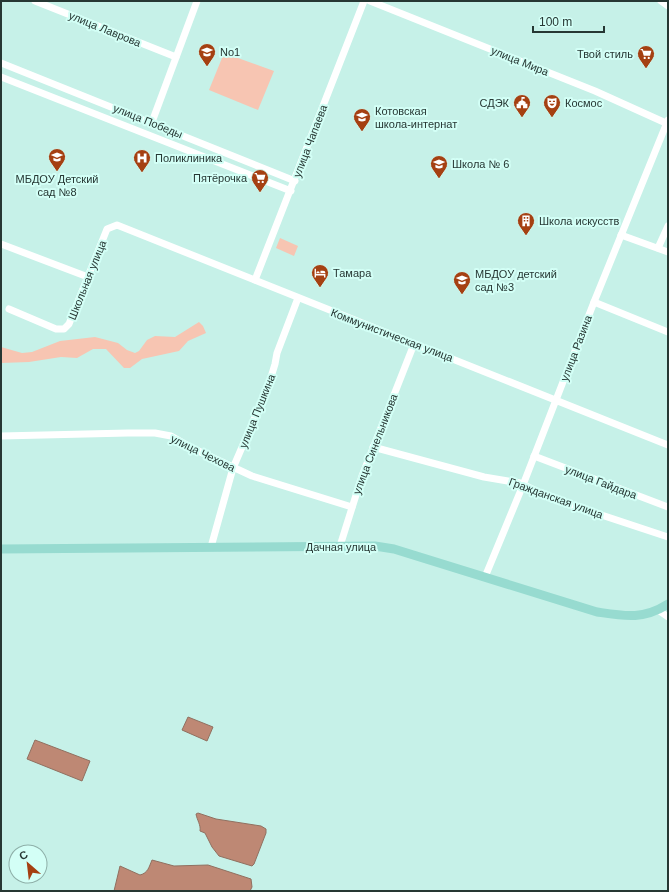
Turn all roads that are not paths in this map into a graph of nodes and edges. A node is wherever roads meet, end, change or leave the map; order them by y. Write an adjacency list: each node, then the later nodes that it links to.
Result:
1 (197, 1): 7 (street)
2 (364, 1): 12 (street, улица Чапаева)
3 (370, 1): 11 (street, улица Мира)
4 (661, 1): 6 (street)
5 (38, 2): 7 (street, улица Лаврова)
6 (668, 6)
7 (176, 57): 10 (street)
8 (1, 63): 10 (street, улица Победы)
9 (1, 77): 13 (street, улица Победы)
10 (152, 122): 12 (street, улица Победы)
11 (667, 122): 16 (street, улица Разина)
12 (295, 181): 13 (street, улица Чапаева)
13 (291, 191): 21 (street, улица Чапаева)
14 (117, 225): 20 (street, Школьная улица); 21 (street, Коммунистическая улица)
15 (668, 226): 18 (street)
16 (621, 234): 18 (street); 23 (street, улица Разина)
17 (1, 244): 20 (street)
18 (658, 248): 19 (street)
19 (668, 252)
20 (88, 277): 24 (street, Школьная улица)
21 (255, 280): 22 (street, Коммунистическая улица)
22 (298, 298): 26 (street, Коммунистическая улица); 32 (street, улица Пушкина)
23 (594, 302): 25 (street); 27 (street, улица Разина)
24 (9, 309)
25 (668, 332)
26 (414, 344): 27 (street, Коммунистическая улица); 30 (street, улица Синельникова)
27 (556, 400): 29 (street, Коммунистическая улица); 31 (street, улица Разина)
28 (1, 436): 32 (street, улица Чехова)
29 (668, 445)
30 (373, 447): 33 (street, Гражданская улица); 34 (street, улица Синельникова)
31 (534, 456): 33 (street, улица Разина); 35 (street, улица Гайдара)
32 (234, 468): 34 (street, улица Чехова); 38 (street, улица Пушкина)
33 (523, 485): 36 (street, Гражданская улица); 40 (street, улица Разина)
34 (352, 507): 37 (street, улица Синельникова)
35 (668, 507)
36 (668, 537)
37 (340, 546): 38 (main road, Дачная улица); 40 (main road, Дачная улица)
38 (211, 547): 39 (main road, Дачная улица)
39 (1, 549)
40 (485, 577): 42 (main road, Дачная улица)
41 (668, 604): 42 (main road, Дачная улица)
42 (658, 610): 43 (street)
43 (668, 617)

